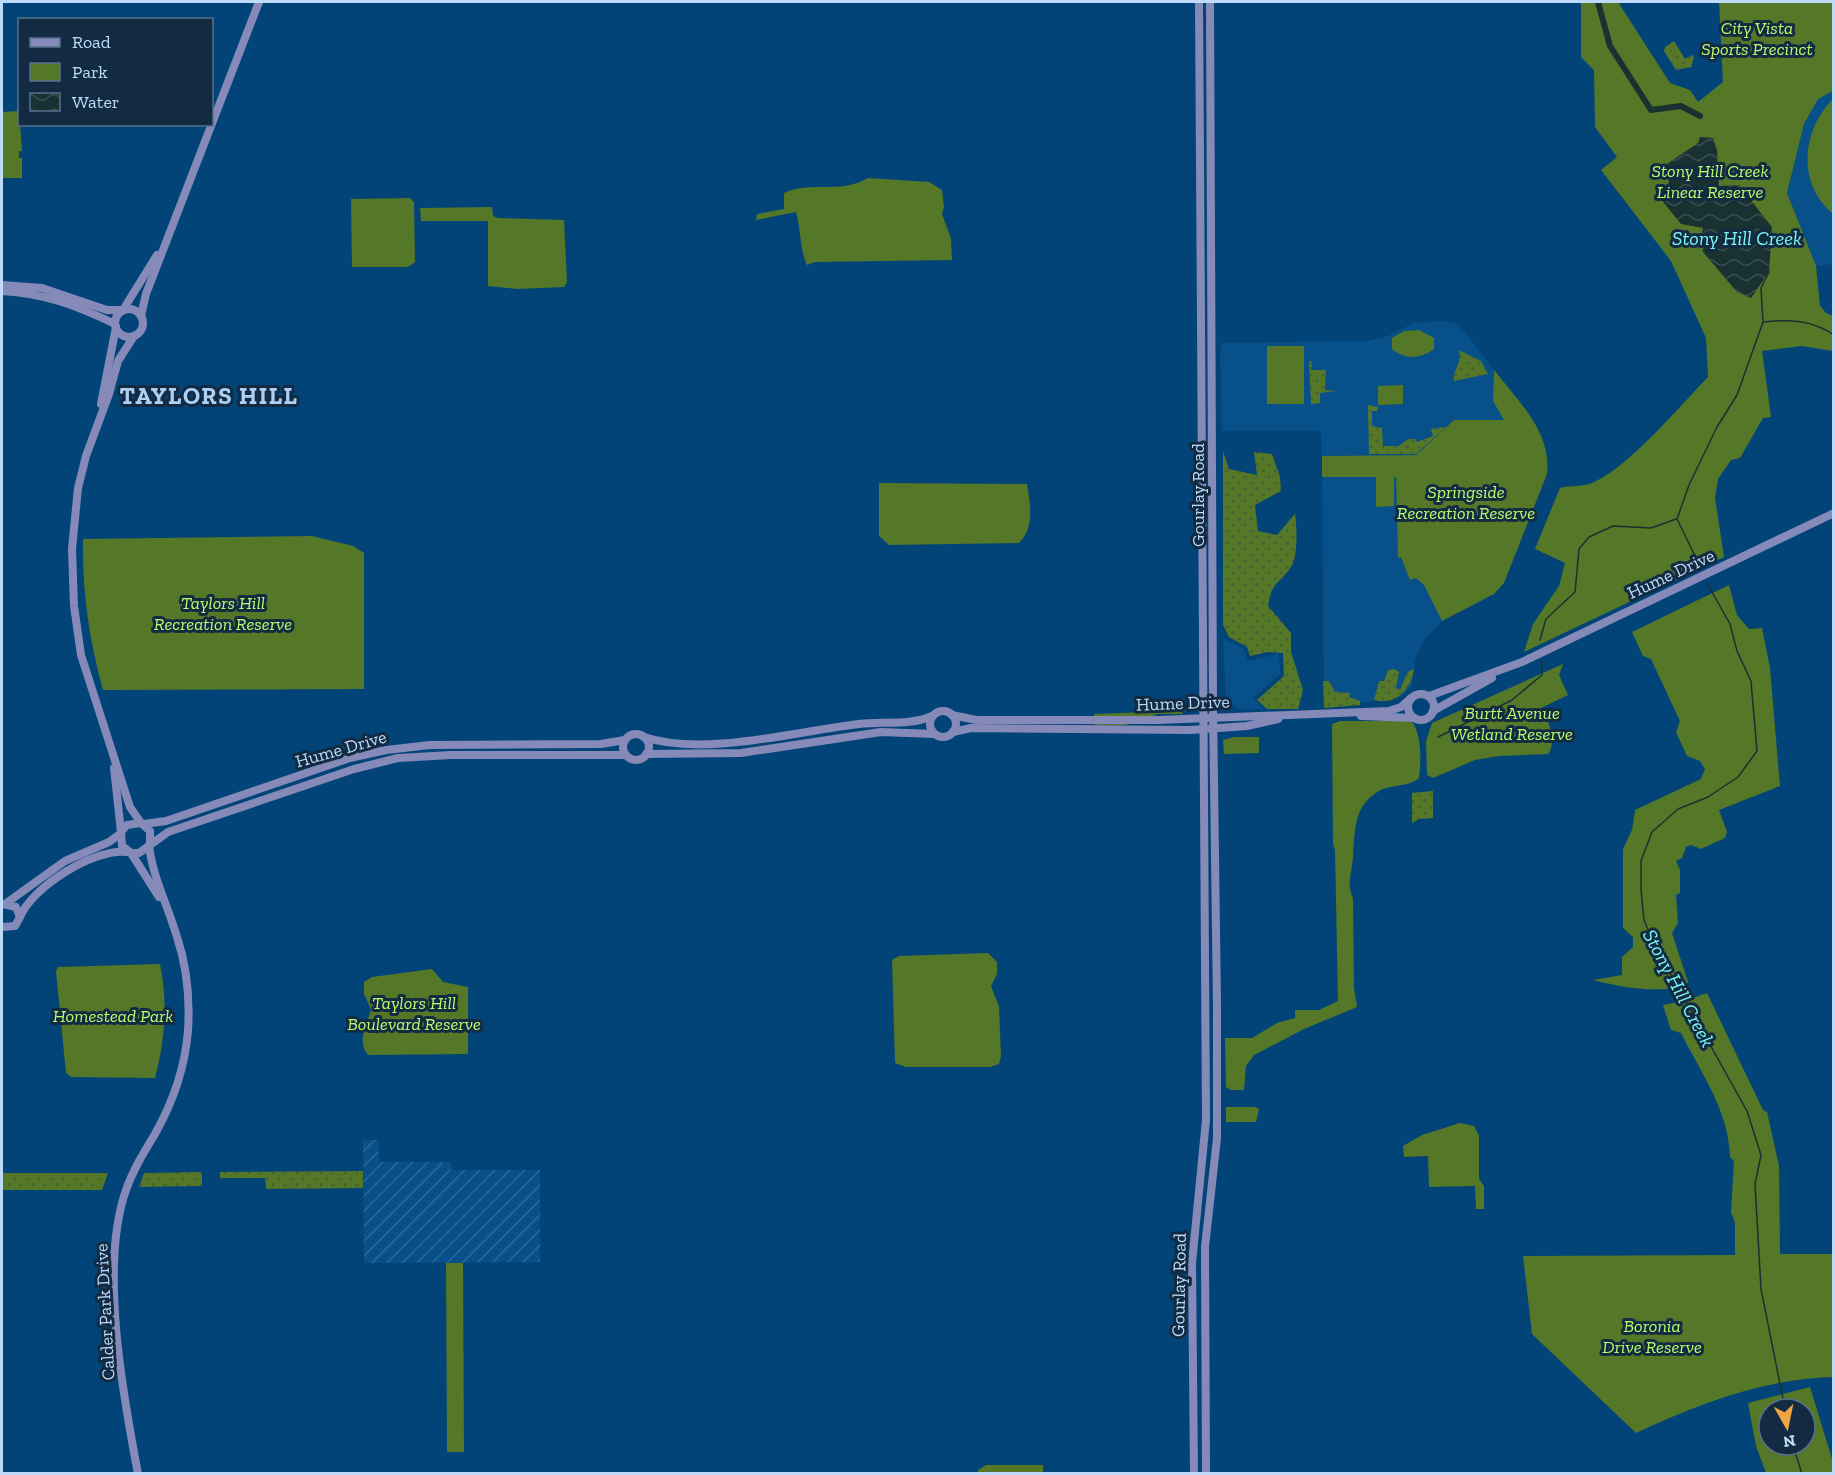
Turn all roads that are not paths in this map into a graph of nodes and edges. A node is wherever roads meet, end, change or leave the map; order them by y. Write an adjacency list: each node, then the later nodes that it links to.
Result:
1 (259, 2): 4 (street)
2 (1199, 2): 12 (street, Gourlay Road)
3 (1210, 2): 13 (street, Gourlay Road)
4 (213, 122)
5 (211, 126): 6 (street)
6 (168, 239): 9 (street); 10 (street)
7 (2, 285): 9 (street)
8 (2, 291): 11 (street)
9 (123, 310): 10 (street); 11 (street)
10 (141, 316): 14 (street)
11 (115, 325): 14 (street); 15 (street)
12 (1201, 334): 13 (street); 23 (street, Gourlay Road)
13 (1212, 334): 24 (street, Gourlay Road)
14 (134, 336): 15 (street)
15 (98, 420): 32 (street)
16 (1833, 513): 17 (street, Hume Drive)
17 (1522, 662): 18 (street, Hume Drive); 20 (street, Hume Drive)
18 (1429, 696): 19 (street); 20 (street)
19 (1411, 698): 24 (street, Hume Drive); 25 (street)
20 (1433, 711): 25 (street)
21 (952, 715): 22 (street); 23 (street, Hume Drive); 28 (street)
22 (933, 716): 29 (street); 30 (street)
23 (1203, 718): 24 (street, Hume Drive); 27 (street, Gourlay Road)
24 (1214, 718): 26 (street, Gourlay Road)
25 (1414, 718): 26 (street, Hume Drive)
26 (1215, 728): 27 (street, Hume Drive); 44 (street, Gourlay Road)
27 (1204, 729): 28 (street, Hume Drive); 43 (street, Gourlay Road)
28 (953, 732): 29 (street)
29 (934, 734): 33 (street)
30 (644, 737): 31 (street); 33 (street)
31 (625, 740): 34 (street); 35 (street, Hume Drive)
32 (111, 749): 35 (street); 36 (street)
33 (646, 754): 34 (street)
34 (625, 755): 37 (street, Hume Drive)
35 (142, 824): 36 (street); 37 (street)
36 (121, 833): 38 (street); 39 (street)
37 (150, 845): 38 (street); 40 (street, Calder Park Drive)
38 (130, 852): 40 (street, Calder Park Drive); 41 (street)
39 (3, 904): 41 (street)
40 (168, 914): 49 (street, Calder Park Drive)
41 (20, 917): 42 (street)
42 (4, 930)
43 (1206, 988): 44 (street); 45 (street, Gourlay Road)
44 (1217, 988): 46 (street, Gourlay Road)
45 (1205, 1098): 46 (street); 47 (street, Gourlay Road)
46 (1217, 1099): 48 (street, Gourlay Road)
47 (1193, 1348): 48 (street); 50 (street, Gourlay Road)
48 (1206, 1348): 51 (street, Gourlay Road)
49 (138, 1473)
50 (1194, 1473)
51 (1206, 1473)

